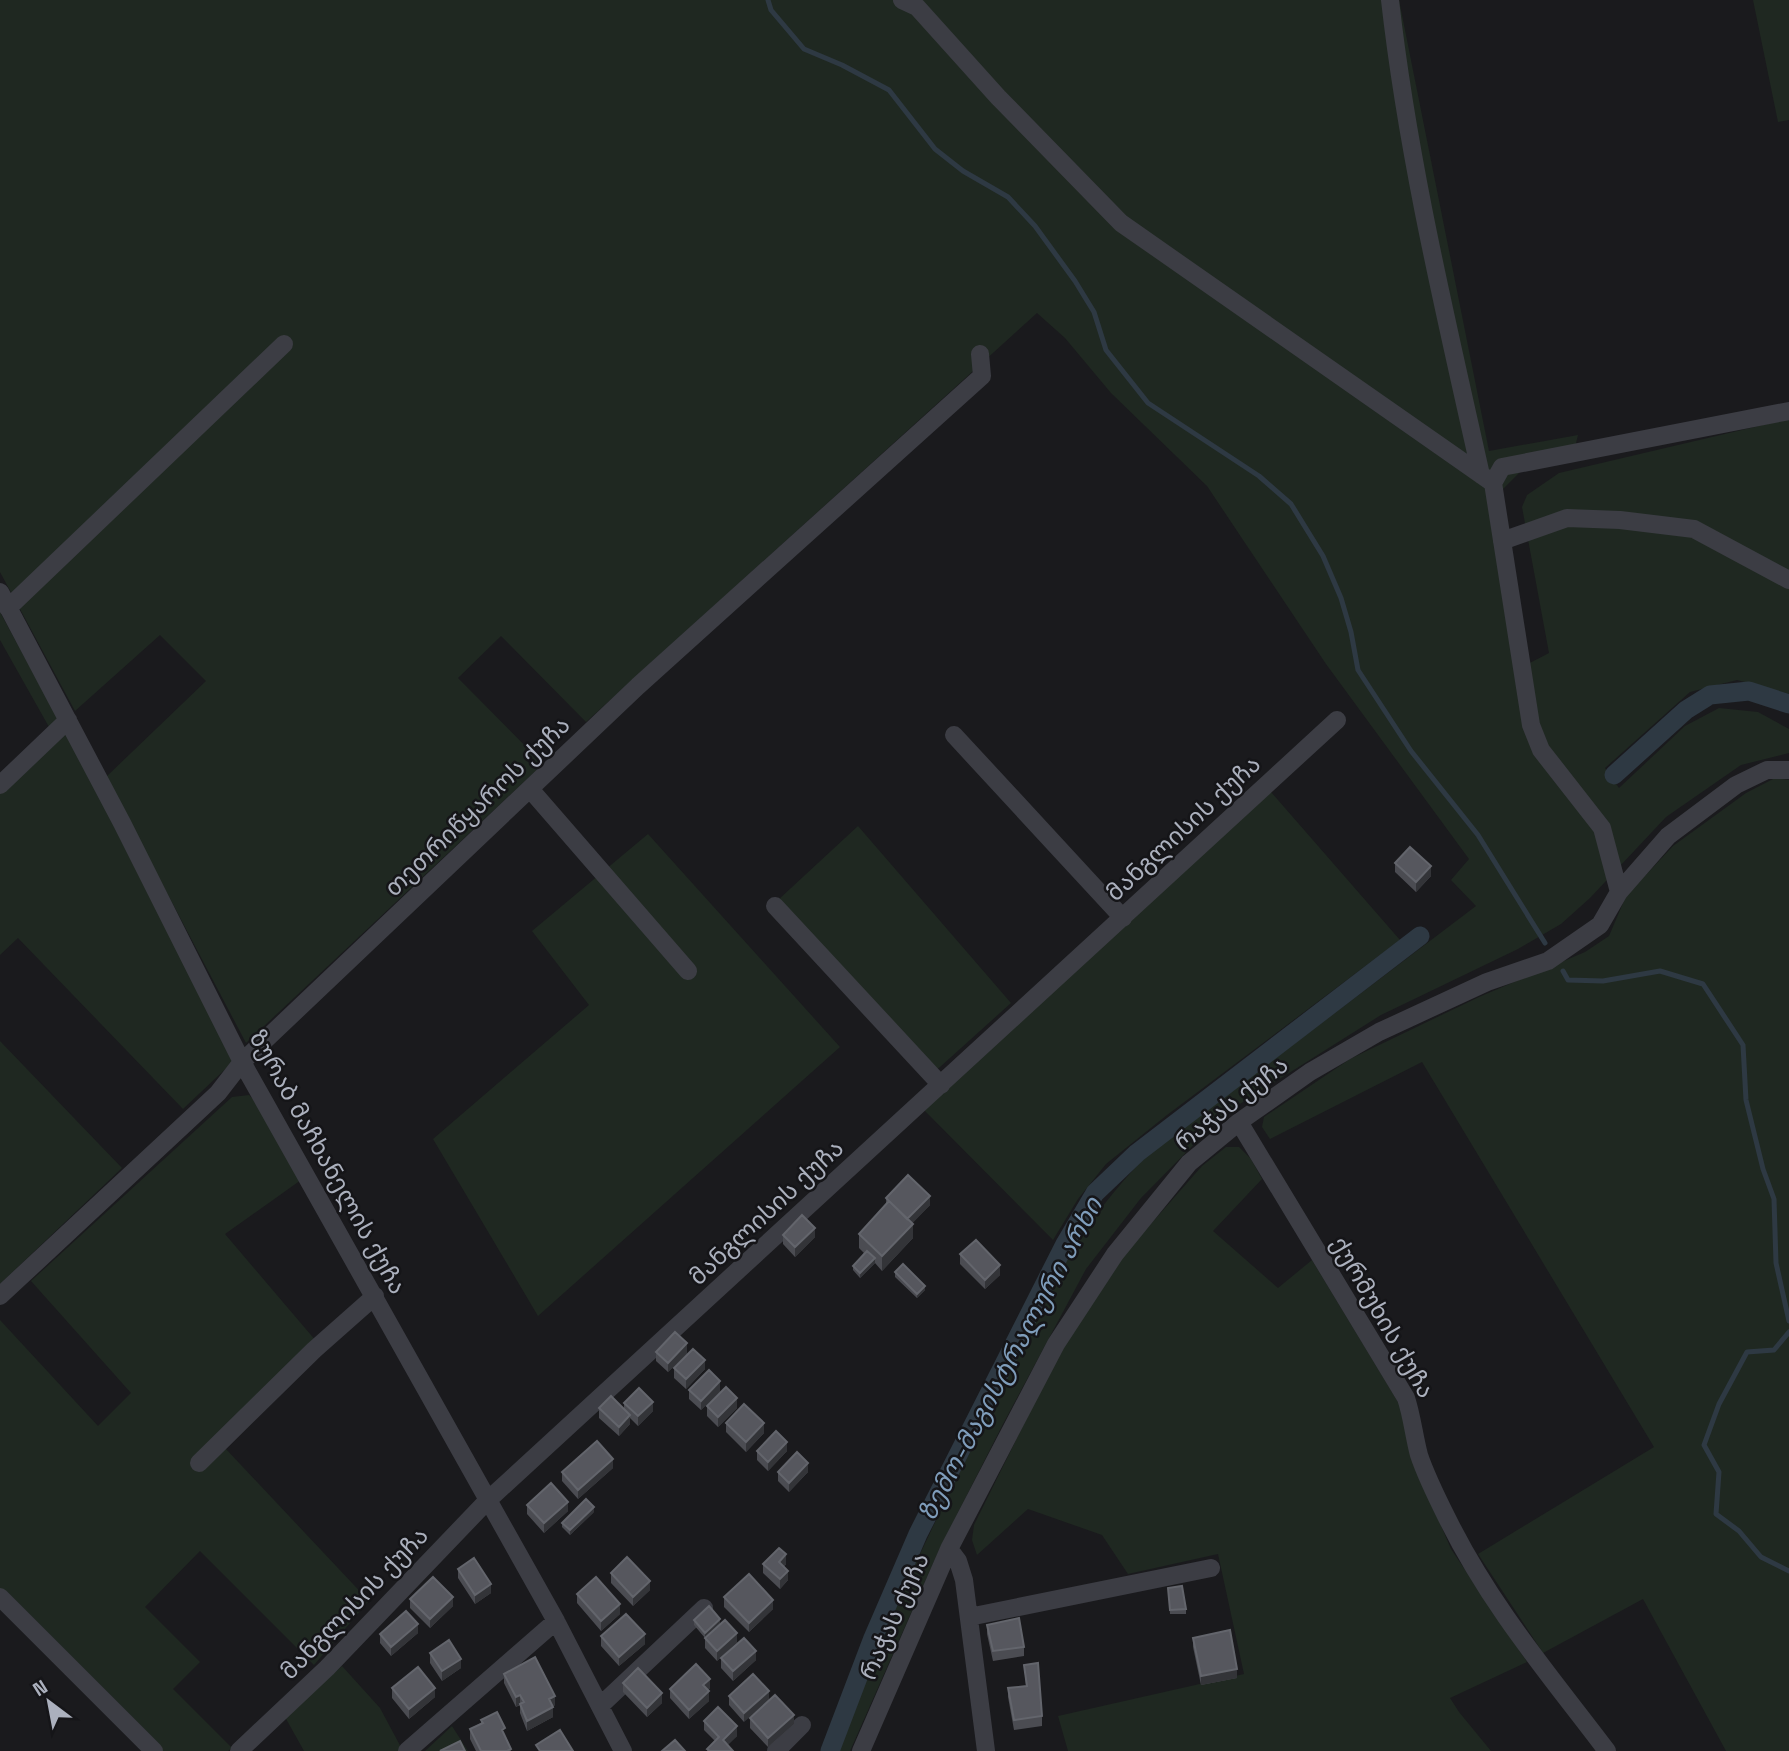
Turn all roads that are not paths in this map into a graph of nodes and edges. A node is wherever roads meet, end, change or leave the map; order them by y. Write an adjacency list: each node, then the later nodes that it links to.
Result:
1 (902, 0): 6 (street)
2 (1390, 0): 6 (street)
3 (284, 344): 9 (street)
4 (980, 354): 15 (street, თეთრიწყაროს ქუჩა)
5 (1789, 411): 6 (street)
6 (1487, 479): 7 (street)
7 (1502, 541): 8 (street); 16 (street)
8 (1789, 580)
9 (4, 600): 10 (street, ზურაბ მაჩხანელის ქუჩა)
10 (68, 720): 14 (street); 20 (street, ზურაბ მაჩხანელის ქუჩა)
11 (1337, 720): 18 (street, მანგლისის ქუჩა)
12 (954, 735): 18 (street)
13 (1789, 770): 16 (street, რაჭას ქუჩა)
14 (0, 785)
15 (530, 789): 19 (street); 20 (street, თეთრიწყაროს ქუჩა)
16 (1619, 892): 22 (street, რაჭას ქუჩა)
17 (775, 906): 21 (street)
18 (1122, 918): 21 (street, მანგლისის ქუჩა)
19 (688, 971)
20 (242, 1062): 23 (street, თეთრიწყაროს ქუჩა); 24 (street, ზურაბ მაჩხანელის ქუჩა)
21 (941, 1085): 26 (street, მანგლისის ქუჩა)
22 (1239, 1122): 27 (street, რაჭას ქუჩა); 42 (street, ქურმუხის ქუჩა)
23 (0, 1296)
24 (375, 1296): 25 (street); 26 (street, ზურაბ მაჩხანელის ქუჩა)
25 (199, 1463)
26 (487, 1502): 32 (street, ზურაბ მაჩხანელის ქუჩა); 36 (street, მანგლისის ქუჩა)
27 (949, 1549): 31 (street); 40 (street, რაჭას ქუჩა)
28 (1211, 1568): 31 (street)
29 (0, 1597): 35 (street)
30 (704, 1608): 33 (street)
31 (969, 1617): 41 (street)
32 (556, 1621): 33 (street, ზურაბ მაჩხანელის ქუჩა); 37 (street)
33 (600, 1706): 38 (street, ზურაბ მაჩხანელის ქუჩა)
34 (802, 1726): 39 (street)
35 (155, 1751)
36 (239, 1751)
37 (407, 1751)
38 (623, 1751)
39 (776, 1751)
40 (861, 1751)
41 (986, 1751)
42 (1607, 1751)

